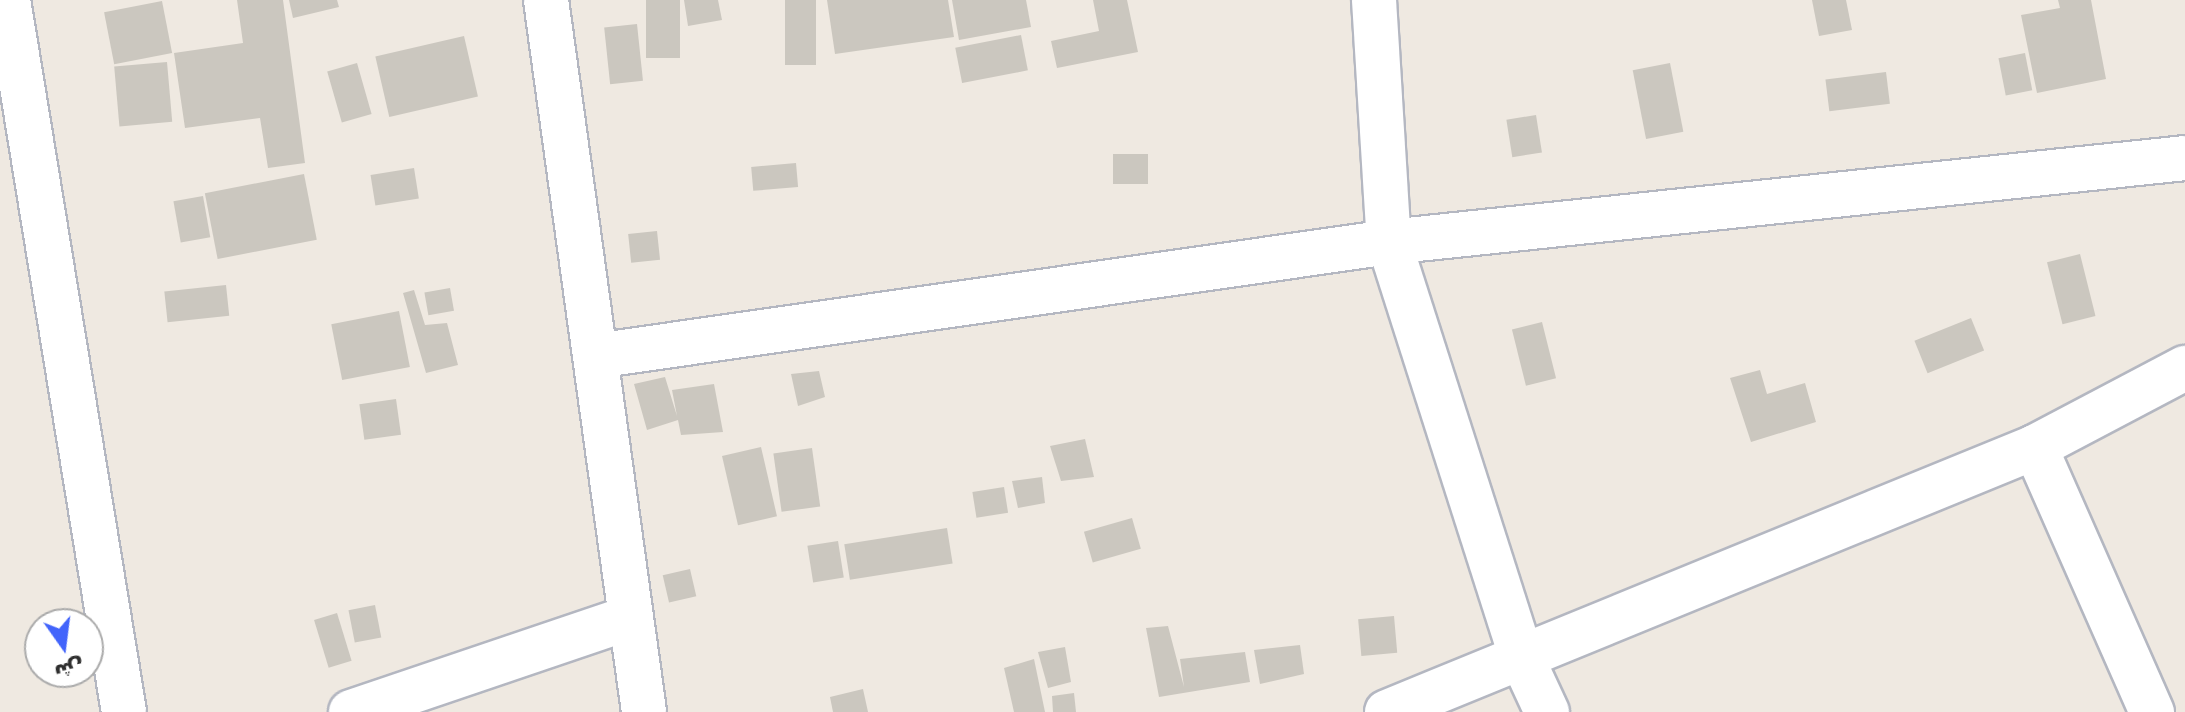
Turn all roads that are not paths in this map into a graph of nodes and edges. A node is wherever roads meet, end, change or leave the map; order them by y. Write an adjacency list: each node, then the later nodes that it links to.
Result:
1 (8, 0): 11 (street)
2 (546, 0): 6 (street)
3 (1374, 0): 5 (street)
4 (2185, 158): 5 (street)
5 (1389, 242): 6 (street); 10 (street)
6 (595, 356): 9 (street)
7 (2185, 368): 8 (street)
8 (2035, 447): 10 (street); 16 (street)
9 (629, 618): 12 (street); 13 (street)
10 (1521, 656): 14 (street); 15 (street)
11 (124, 712)
12 (351, 712)
13 (644, 712)
14 (1387, 712)
15 (1547, 712)
16 (2152, 712)

